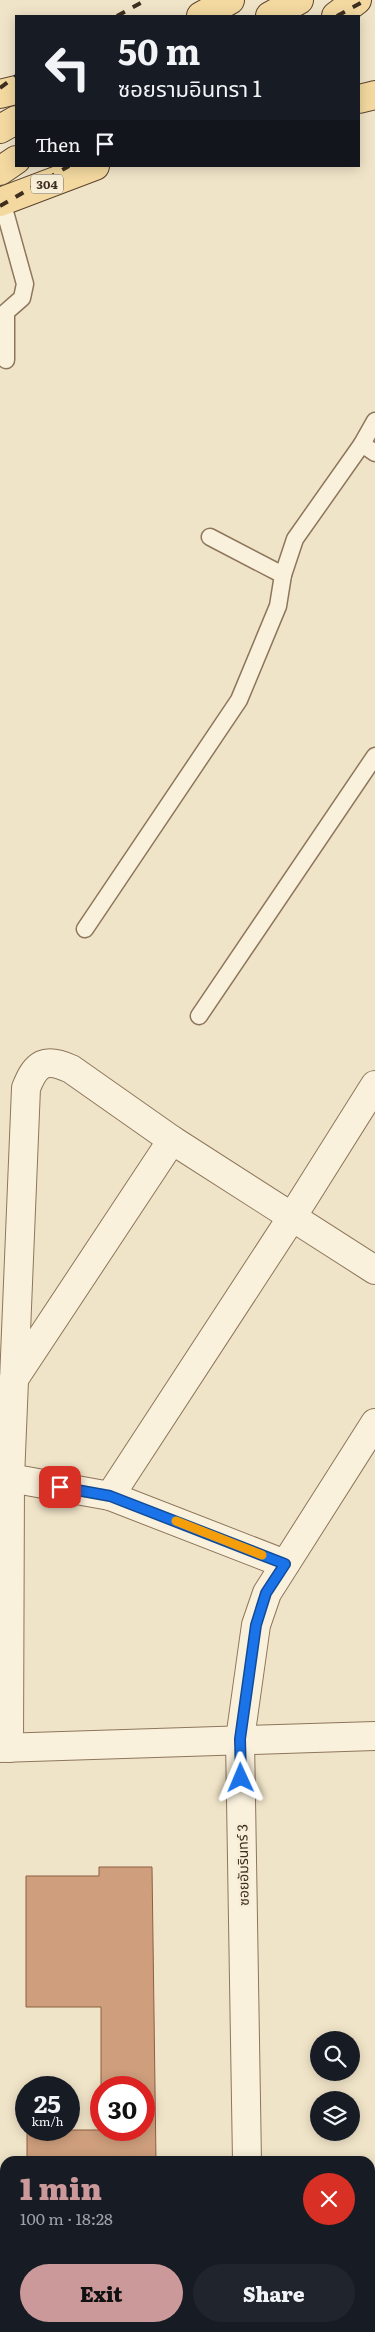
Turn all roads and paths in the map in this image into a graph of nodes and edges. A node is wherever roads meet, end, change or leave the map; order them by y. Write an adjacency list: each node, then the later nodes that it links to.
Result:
1 (206, 0): 5 (main road)
2 (230, 0): 6 (main road)
3 (299, 0): 7 (main road)
4 (358, 0): 8 (main road)
5 (191, 15)
6 (203, 15)
7 (272, 15)
8 (337, 15)
9 (15, 90): 10 (main road)
10 (0, 94)
11 (375, 96): 12 (main road)
12 (360, 99)
13 (0, 106): 14 (main road)
14 (15, 112)
15 (15, 121): 16 (main road)
16 (0, 129)
17 (15, 161): 20 (main road, 304)
18 (31, 167): 21 (main road)
19 (92, 167): 21 (main road, 304)
20 (0, 171)
21 (7, 199): 22 (lane)
22 (6, 360)
23 (375, 421): 24 (lane)
24 (369, 448): 26 (lane)
25 (210, 538): 26 (lane)
26 (282, 575): 28 (lane)
27 (375, 756): 29 (lane)
28 (85, 929)
29 (199, 1016)
30 (375, 1085): 32 (street)
31 (172, 1140): 32 (street); 34 (street); 34 (street)
32 (292, 1217): 33 (street); 38 (street)
33 (375, 1270)
34 (14, 1379): 37 (street)
35 (375, 1423): 36 (street, ซอยอัมรินทร์ 3)
36 (368, 1449): 39 (street, ซอยอัมรินทร์ 3)
37 (5, 1478): 38 (street); 42 (street)
38 (110, 1496): 39 (street)
39 (285, 1564): 41 (street, ซอยอัมรินทร์ 3)
40 (375, 1736): 41 (street)
41 (240, 1739): 42 (street); 43 (street, ซอยอัมรินทร์ 3)
42 (4, 1748)
43 (247, 2156)

